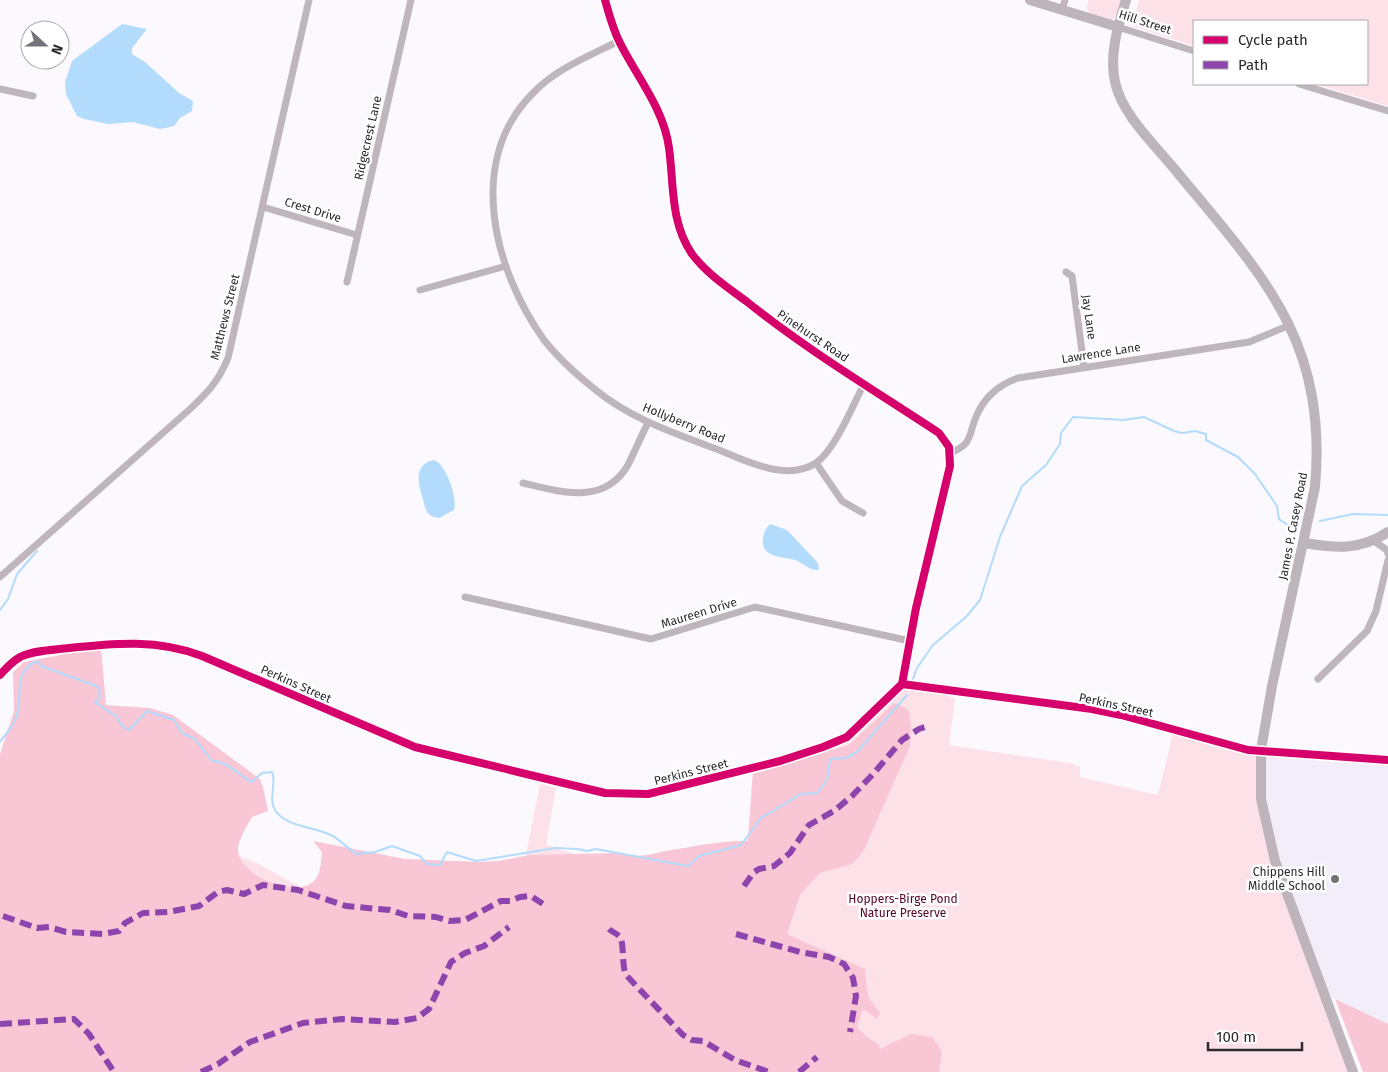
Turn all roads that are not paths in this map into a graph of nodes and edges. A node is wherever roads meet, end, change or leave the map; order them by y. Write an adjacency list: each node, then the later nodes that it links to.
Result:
1 (309, 0): 14 (street, Matthews Street)
2 (411, 0): 15 (street, Ridgecrest Lane)
3 (605, 0): 8 (street, Pinehurst Road)
4 (1030, 0): 6 (street, Hill Street)
5 (1126, 0): 7 (street, James P. Casey Road)
6 (1063, 5): 7 (street, Hill Street)
7 (1118, 27): 9 (street, Hill Street); 20 (street, James P. Casey Road)
8 (619, 41): 16 (street, Hollyberry Road); 22 (street, Pinehurst Road)
9 (1193, 51)
10 (1302, 85): 13 (street)
11 (0, 89): 12 (street)
12 (34, 96)
13 (1388, 111)
14 (263, 207): 15 (street, Crest Drive); 33 (street, Matthews Street)
15 (357, 235): 18 (street, Ridgecrest Lane)
16 (506, 266): 19 (street); 23 (street, Hollyberry Road)
17 (1066, 272): 21 (street, Jay Lane)
18 (347, 282)
19 (420, 290)
20 (1290, 324): 21 (street, Lawrence Lane); 30 (street, James P. Casey Road)
21 (1084, 367): 24 (street, Lawrence Lane)
22 (864, 384): 24 (street, Pinehurst Road); 25 (street)
23 (648, 422): 25 (street, Hollyberry Road); 26 (street)
24 (950, 453): 35 (street)
25 (816, 463): 27 (street)
26 (523, 482)
27 (863, 514)
28 (1388, 532): 29 (street)
29 (1374, 540): 30 (street); 31 (street)
30 (1304, 543): 39 (street, James P. Casey Road)
31 (1388, 554)
32 (1388, 560): 37 (street)
33 (0, 577)
34 (465, 597): 35 (street, Maureen Drive)
35 (910, 640): 38 (street)
36 (0, 675): 38 (street, Perkins Street)
37 (1318, 679)
38 (902, 684): 39 (street, Perkins Street)
39 (1261, 750): 40 (street, Perkins Street); 41 (street, James P. Casey Road)
40 (1388, 760)
41 (1353, 1072)

